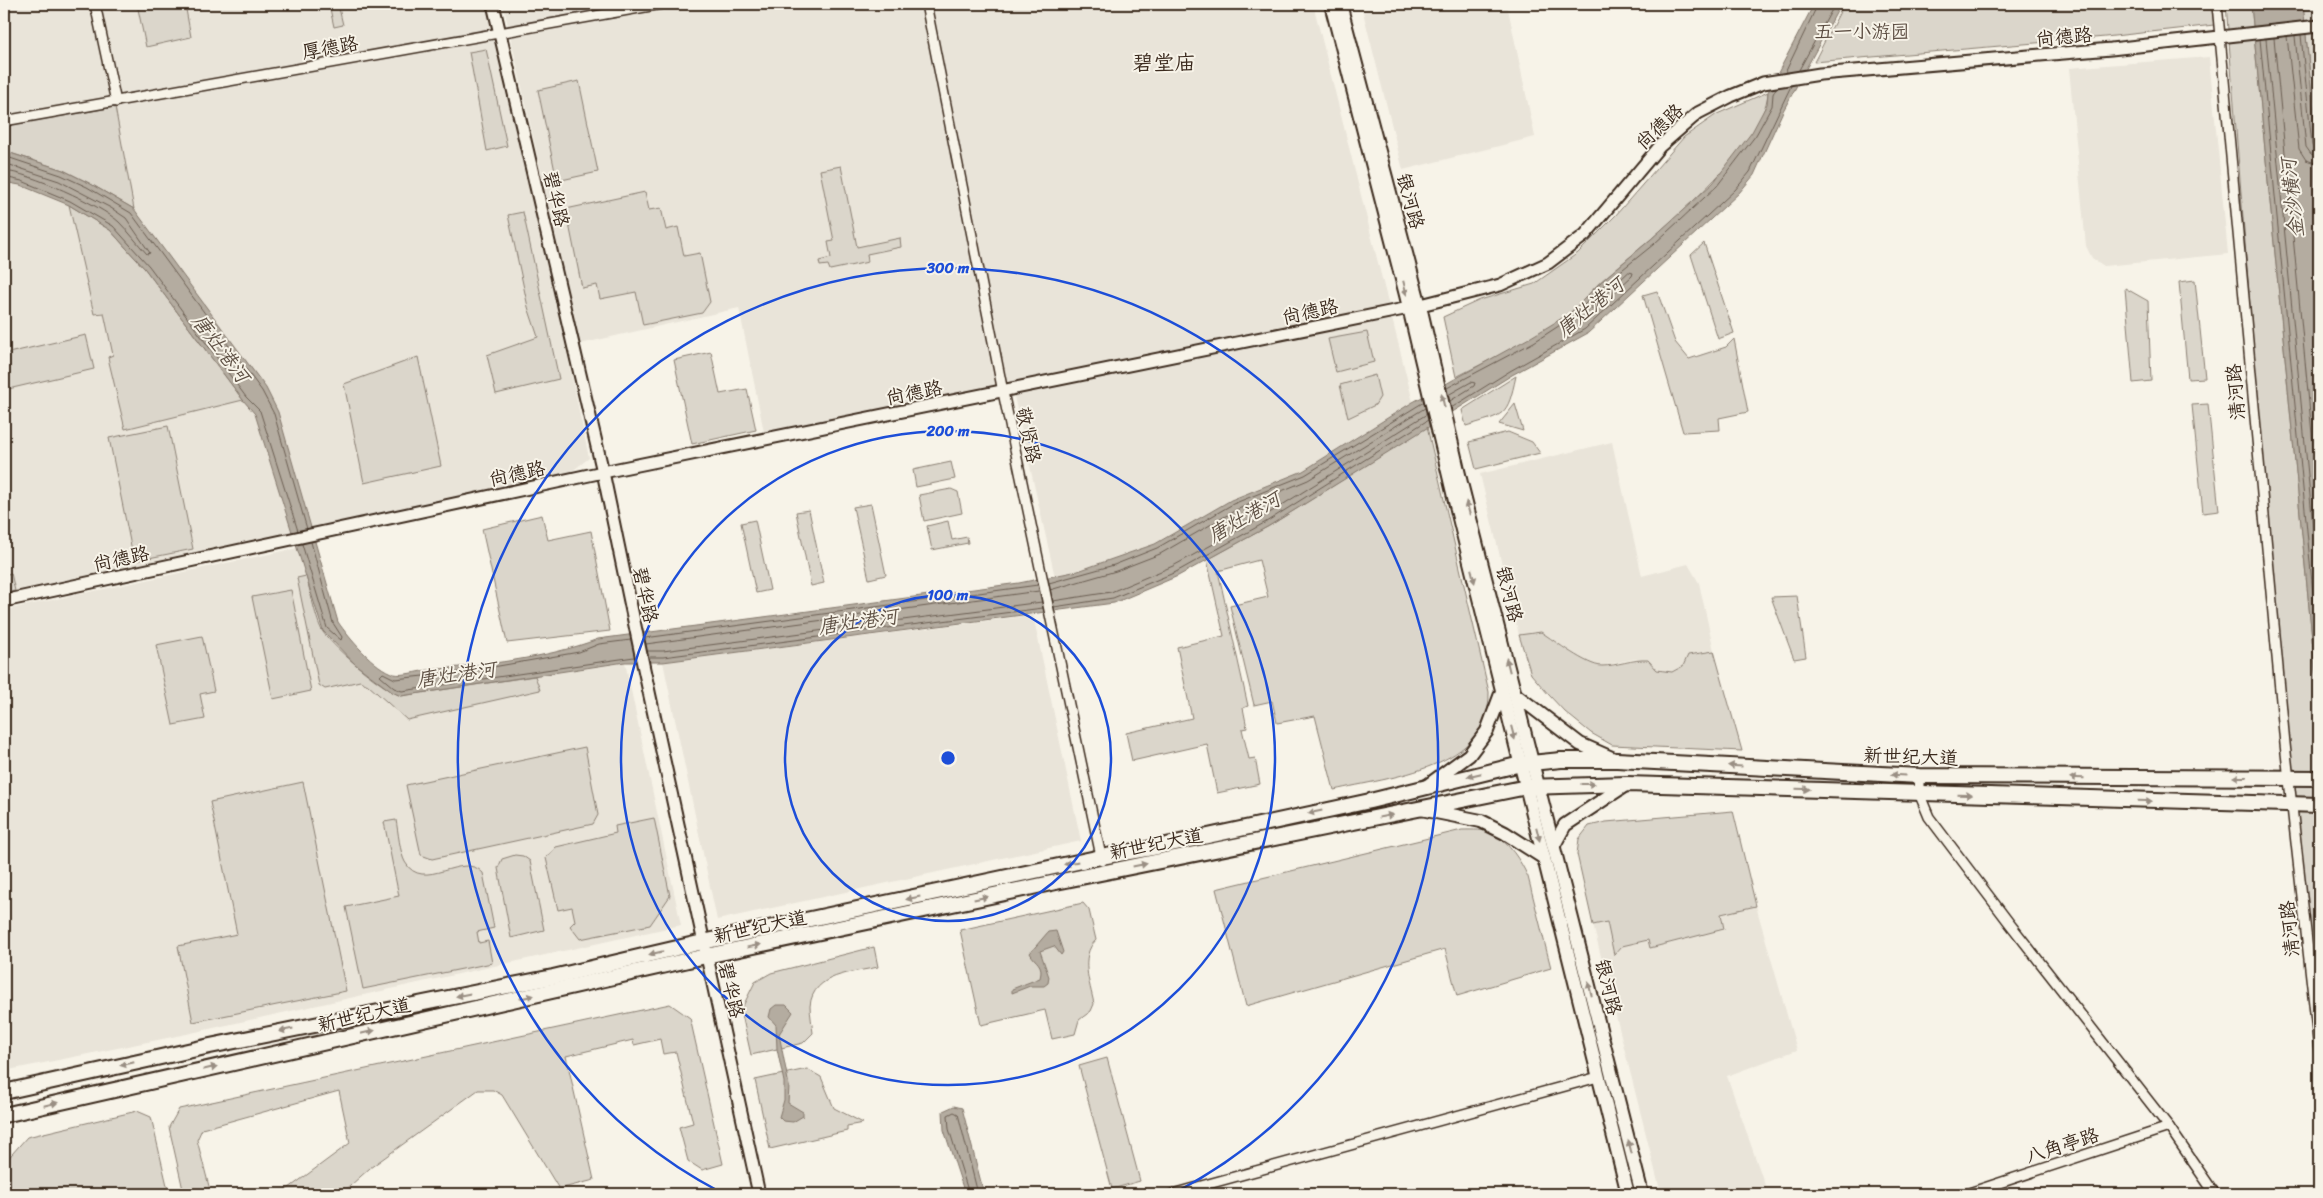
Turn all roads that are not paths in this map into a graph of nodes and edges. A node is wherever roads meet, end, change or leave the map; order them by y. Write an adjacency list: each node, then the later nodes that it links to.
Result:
1 (95, 4): 11 (street)
2 (493, 4): 9 (street, 碧华路)
3 (662, 4): 9 (street, 厚德路)
4 (926, 4): 14 (street, 敬贤路)
5 (1331, 4): 13 (main road, 银河路, one-way to 13)
6 (1340, 4): 13 (main road, 银河路)
7 (2217, 4): 10 (street, 清河路)
8 (2319, 26): 10 (street, 尚德路)
9 (500, 33): 11 (street, 厚德路); 16 (street, 碧华路)
10 (2221, 37): 13 (street, 尚德路); 23 (street, 清河路)
11 (116, 102): 12 (street, 厚德路)
12 (4, 122)
13 (1415, 307): 14 (street, 尚德路); 15 (main road, 银河路)
14 (1003, 392): 16 (street, 尚德路); 33 (street, 敬贤路)
15 (1443, 424): 18 (main road, 银河路, one-way to 18); 19 (main road, 银河路, one-way to 15)
16 (603, 472): 17 (street, 尚德路); 36 (street, 碧华路)
17 (4, 601)
18 (1502, 691): 21 (main road, 银河路, one-way to 21); 27 (main road)
19 (1516, 695): 20 (main road); 21 (main road, 银河路)
20 (1617, 760): 21 (main road, 新世纪大道); 22 (main road, 新世纪大道, one-way to 20)
21 (1527, 764): 26 (main road, 银河路); 27 (main road, 新世纪大道, one-way to 27)
22 (1919, 776): 23 (main road, 新世纪大道, one-way to 22); 28 (street)
23 (2289, 777): 24 (main road, 新世纪大道); 29 (street, 清河路)
24 (2319, 778)
25 (1628, 784): 26 (main road, 新世纪大道, one-way to 25); 28 (main road, 新世纪大道, one-way to 28); 32 (main road)
26 (1533, 786): 31 (main road, 新世纪大道); 32 (main road, 银河路); 34 (main road, 银河路, one-way to 34)
27 (1425, 787): 33 (main road, 新世纪大道, one-way to 33)
28 (1919, 793): 29 (main road, 新世纪大道, one-way to 29); 42 (street)
29 (2292, 805): 30 (main road, 新世纪大道); 38 (street, 清河路)
30 (2319, 805)
31 (1418, 809): 34 (main road); 35 (main road, 新世纪大道, one-way to 31)
32 (1554, 846): 46 (main road, 银河路, one-way to 32)
33 (1101, 857): 35 (street, 敬贤路); 36 (main road, 新世纪大道, one-way to 36)
34 (1544, 858): 39 (main road, 银河路)
35 (1104, 872): 37 (main road, 新世纪大道, one-way to 35)
36 (703, 942): 37 (street, 碧华路); 40 (main road, 新世纪大道, one-way to 40)
37 (706, 956): 41 (main road, 新世纪大道, one-way to 37); 43 (street, 碧华路)
38 (2319, 1049)
39 (1598, 1077): 44 (street); 45 (main road, 银河路)
40 (4, 1092)
41 (4, 1115)
42 (2169, 1126): 47 (street, 八角亭路); 48 (street)
43 (759, 1194)
44 (1172, 1194)
45 (1628, 1194)
46 (1642, 1194)
47 (1966, 1194)
48 (2215, 1194)

